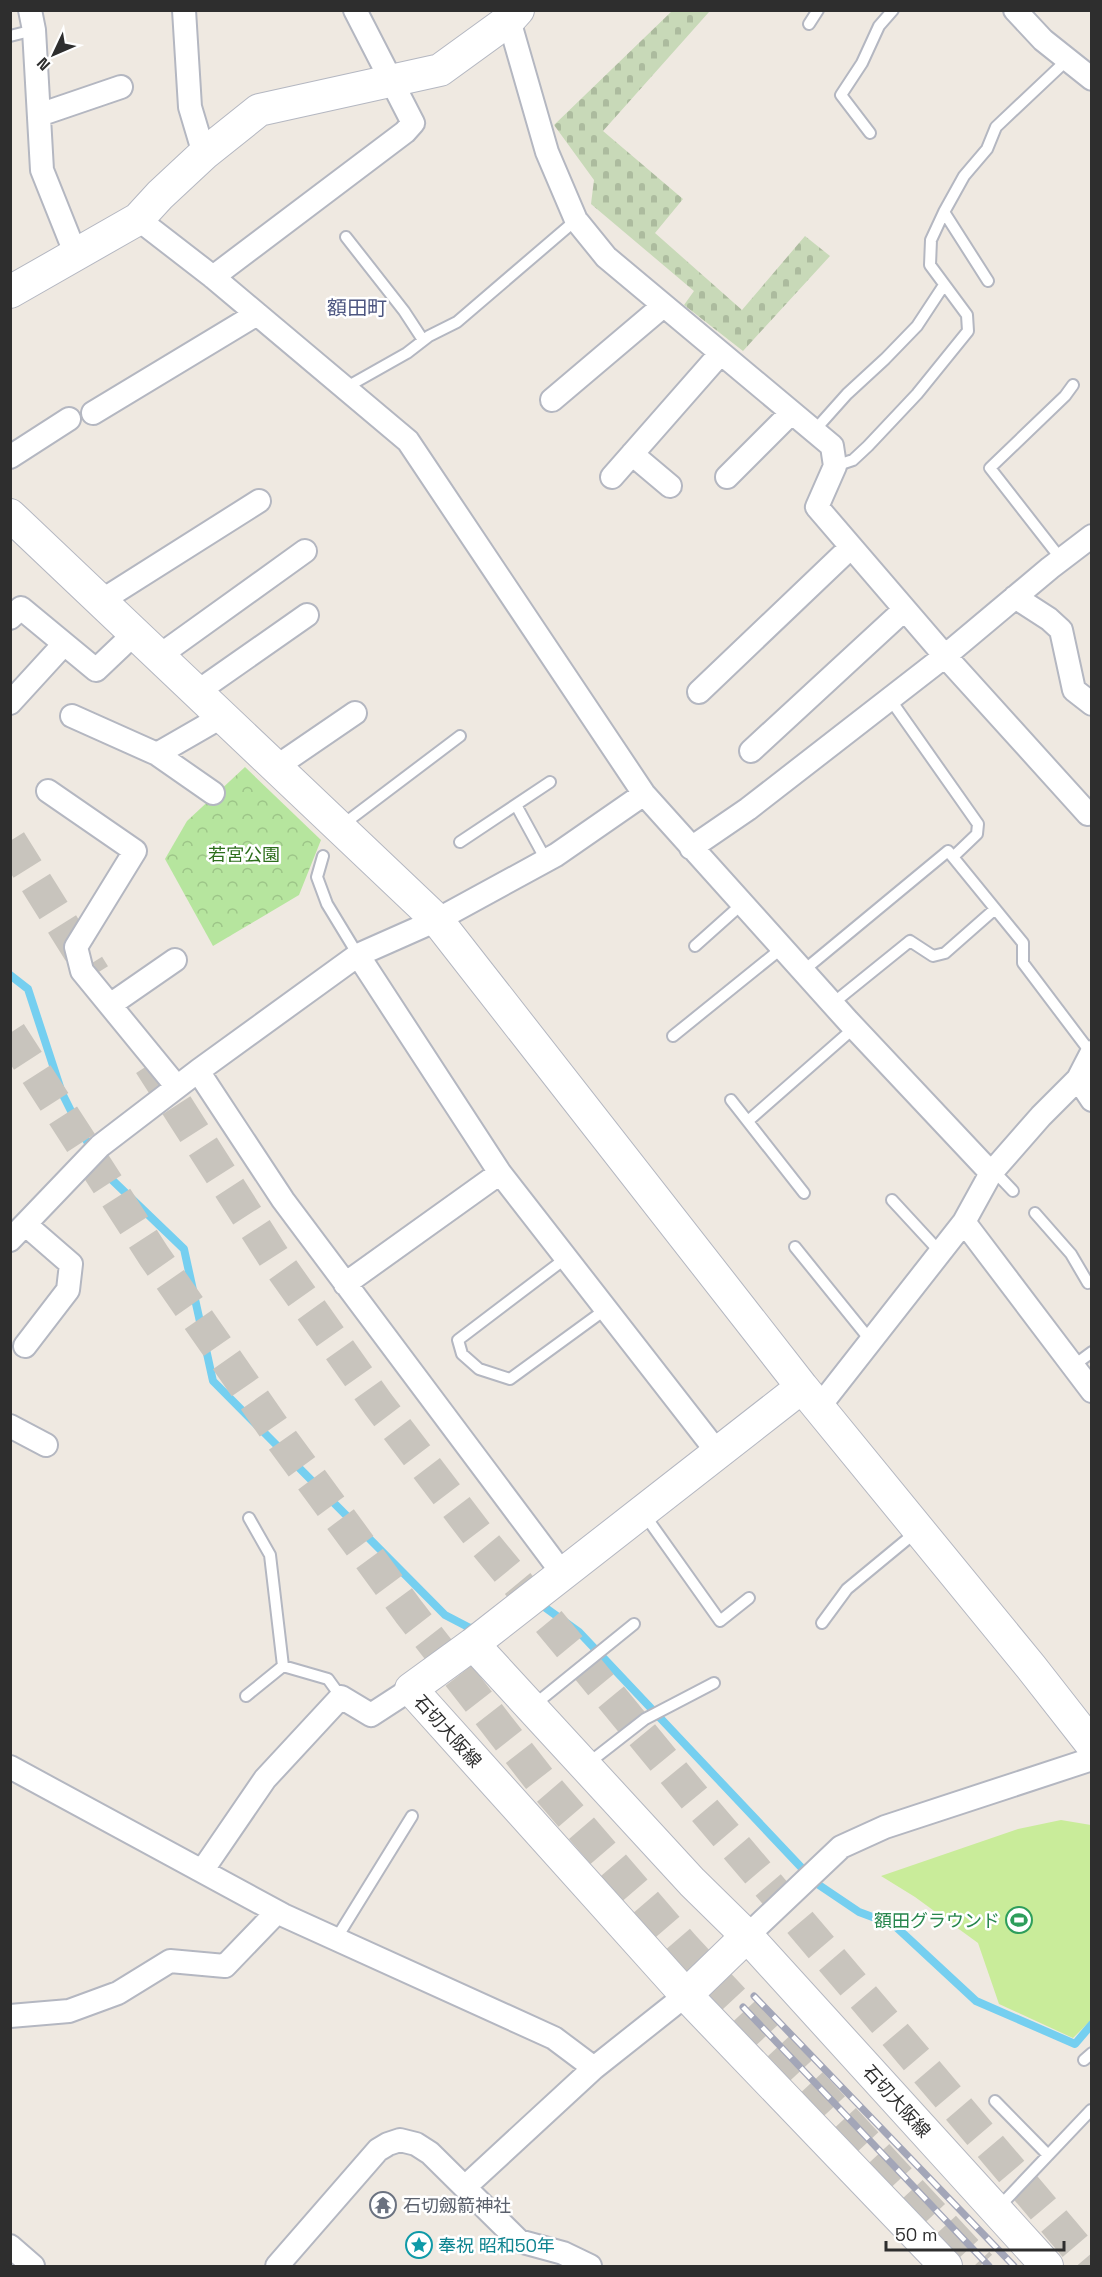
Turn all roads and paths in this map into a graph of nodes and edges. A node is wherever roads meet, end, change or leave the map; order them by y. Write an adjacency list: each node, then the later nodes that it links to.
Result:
1 (184, 10): 16 (street)
2 (818, 10): 8 (lane)
3 (893, 10): 15 (lane)
4 (1015, 10): 10 (street)
5 (356, 11): 12 (street)
6 (513, 15): 12 (street); 19 (street)
7 (32, 20): 9 (lane); 14 (street)
8 (809, 24)
9 (10, 36)
10 (1067, 60): 11 (street); 17 (lane)
11 (1092, 79)
12 (390, 80): 16 (street); 22 (street)
13 (121, 87): 14 (street)
14 (39, 115): 21 (street)
15 (870, 133)
16 (204, 154): 18 (street)
17 (944, 212): 23 (lane); 24 (lane)
18 (138, 219): 21 (street); 22 (street)
19 (576, 220): 26 (street); 28 (lane)
20 (346, 237): 28 (lane)
21 (76, 255): 25 (street)
22 (213, 277): 27 (street)
23 (988, 281)
24 (944, 285): 36 (lane); 39 (lane)
25 (10, 292)
26 (663, 306): 29 (street); 32 (street)
27 (257, 314): 31 (street); 33 (street)
28 (423, 340): 31 (lane)
29 (720, 354): 34 (street); 37 (street)
30 (1074, 385): 48 (lane)
31 (345, 388): 73 (street)
32 (552, 400)
33 (93, 413)
34 (791, 413): 36 (street); 41 (street)
35 (69, 419): 38 (street)
36 (814, 431): 39 (street)
37 (632, 454): 40 (street); 42 (street)
38 (10, 457)
39 (836, 466): 46 (street)
40 (612, 477)
41 (727, 477)
42 (670, 486)
43 (259, 501): 50 (street)
44 (10, 515): 50 (street)
45 (1092, 536): 48 (street)
46 (850, 548): 51 (street); 59 (street)
47 (305, 551): 56 (street)
48 (1061, 559): 49 (street)
49 (1015, 597): 57 (street); 62 (street)
50 (101, 601): 54 (street)
51 (904, 610): 57 (street); 67 (street)
52 (307, 615): 58 (street)
53 (10, 618): 55 (street)
54 (135, 633): 55 (street); 56 (street)
55 (64, 644): 61 (street)
56 (159, 656): 58 (street)
57 (945, 656): 60 (street); 75 (street)
58 (197, 692): 65 (street)
59 (699, 692)
60 (890, 699): 78 (street); 80 (lane)
61 (10, 704)
62 (1092, 704)
63 (355, 713): 69 (street)
64 (72, 716): 68 (street)
65 (223, 716): 68 (street); 69 (street)
66 (460, 736): 76 (lane)
67 (751, 751)
68 (157, 754): 72 (street)
69 (276, 767): 76 (street)
70 (550, 782): 74 (lane)
71 (48, 791): 91 (street)
72 (213, 793)
73 (644, 794): 78 (street); 81 (street)
74 (516, 805): 77 (lane); 81 (lane)
75 (1092, 811)
76 (340, 827): 84 (street)
77 (460, 843)
78 (691, 848): 82 (street)
79 (323, 856): 87 (lane)
80 (953, 857): 83 (lane); 89 (lane)
81 (546, 860): 84 (street)
82 (742, 904): 85 (lane); 86 (street)
83 (995, 909): 90 (lane); 94 (lane)
84 (437, 920): 87 (street); 120 (street)
85 (695, 946)
86 (782, 948): 89 (street); 93 (lane)
87 (358, 955): 95 (street); 102 (street)
88 (175, 960): 91 (street)
89 (803, 971): 90 (street)
90 (832, 1004): 92 (street)
91 (110, 1005): 97 (street)
92 (854, 1028): 100 (lane); 101 (street)
93 (673, 1036)
94 (1091, 1053): 96 (street)
95 (198, 1071): 97 (street); 113 (street)
96 (1077, 1079): 99 (street); 101 (street)
97 (177, 1087): 108 (street)
98 (731, 1100): 100 (lane)
99 (1092, 1100)
100 (748, 1121): 104 (lane)
101 (992, 1171): 103 (lane); 107 (street)
102 (500, 1173): 111 (street); 113 (street)
103 (1013, 1191)
104 (804, 1193)
105 (892, 1200): 110 (lane)
106 (1035, 1213): 112 (lane)
107 (964, 1222): 110 (street); 118 (street)
108 (18, 1233): 116 (street)
109 (795, 1247): 115 (lane)
110 (940, 1252): 115 (street)
111 (566, 1258): 114 (street); 114 (lane)
112 (1092, 1281)
113 (345, 1284): 127 (street)
114 (606, 1309): 123 (street)
115 (871, 1341): 120 (street)
116 (25, 1346)
117 (1092, 1352): 118 (lane)
118 (1073, 1366): 119 (street)
119 (1092, 1391)
120 (811, 1397): 123 (street); 126 (street)
121 (10, 1426): 122 (street)
122 (46, 1445)
123 (718, 1453): 124 (street)
124 (642, 1512): 127 (street); 128 (lane)
125 (249, 1518): 132 (lane)
126 (919, 1529): 129 (lane); 138 (street)
127 (563, 1574): 131 (street)
128 (749, 1598)
129 (822, 1623)
130 (634, 1624): 137 (lane)
131 (473, 1644): 134 (street, 石切大阪線); 137 (street, 石切大阪線)
132 (283, 1666): 135 (lane); 136 (lane)
133 (714, 1683): 139 (lane)
134 (411, 1689): 136 (street); 146 (street, 石切大阪線)
135 (246, 1696)
136 (341, 1697): 142 (street)
137 (531, 1707): 139 (street, 石切大阪線)
138 (1090, 1742): 144 (street)
139 (585, 1766): 144 (street, 石切大阪線)
140 (10, 1767): 142 (street)
141 (412, 1816): 145 (lane)
142 (202, 1872): 143 (street)
143 (278, 1912): 145 (street); 147 (street)
144 (747, 1936): 146 (street); 153 (street, 石切大阪線)
145 (336, 1939): 148 (street)
146 (686, 1995): 148 (street); 158 (street, 石切大阪線)
147 (10, 2016)
148 (594, 2068): 152 (street)
149 (995, 2101): 151 (lane)
150 (1091, 2110): 151 (lane)
151 (1048, 2155): 153 (lane)
152 (465, 2187): 156 (street); 157 (street)
153 (996, 2210): 159 (street, 石切大阪線)
154 (10, 2246): 155 (street)
155 (33, 2266)
156 (277, 2266)
157 (590, 2266)
158 (946, 2266)
159 (1047, 2266)

